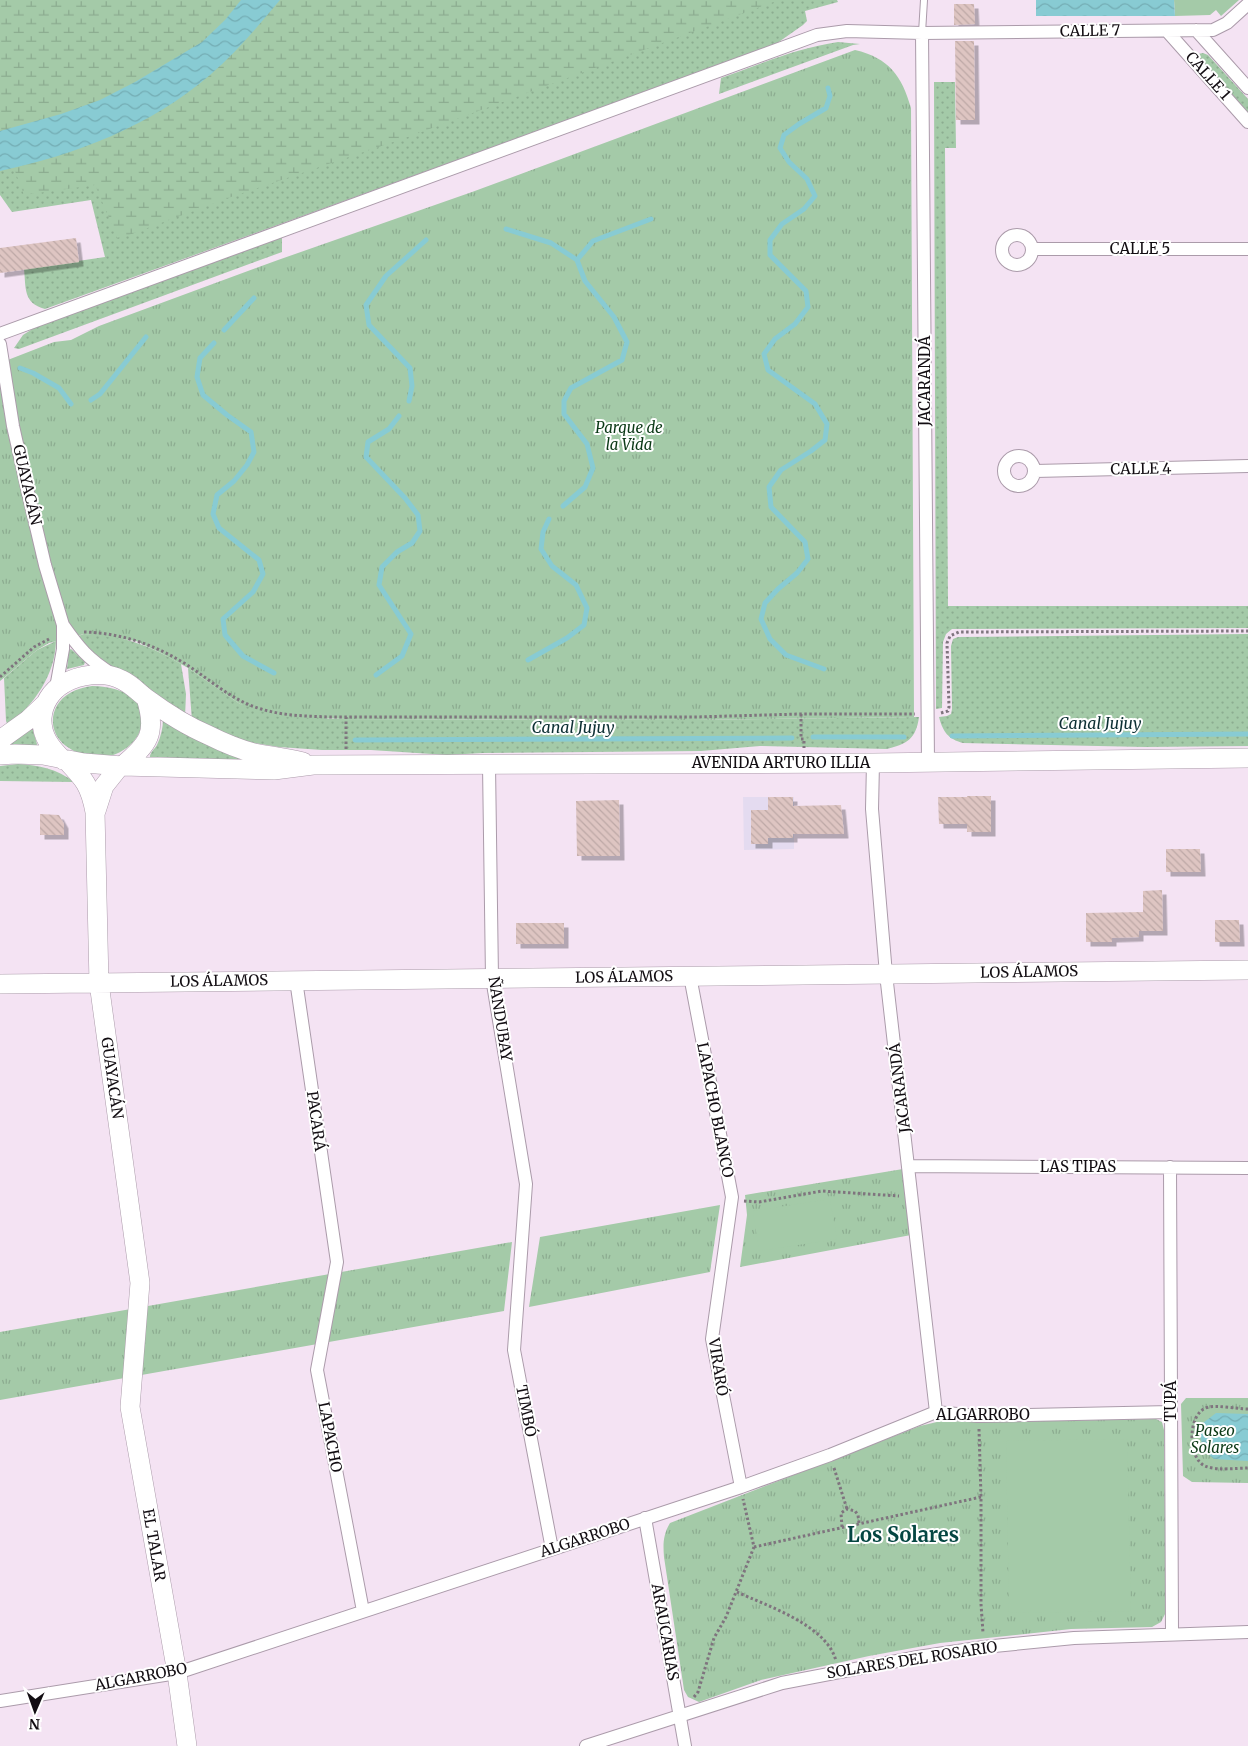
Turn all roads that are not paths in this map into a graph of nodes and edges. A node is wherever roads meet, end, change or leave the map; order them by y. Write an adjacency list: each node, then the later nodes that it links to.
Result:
1 (924, 0): 5 (lane, JACARANDÁ)
2 (1248, 4): 3 (street, CALLE 7)
3 (1196, 30): 4 (street, CALLE 7); 6 (street, CALLE 1)
4 (1167, 31): 5 (street, CALLE 7); 7 (street, CALLE 1)
5 (922, 33): 10 (street, CALLE 7); 24 (street, JACARANDÁ)
6 (1248, 88)
7 (1248, 122)
8 (1032, 249): 9 (street, CALLE 5)
9 (1248, 249)
10 (0, 334)
11 (0, 344): 14 (street, GUAYACÁN)
12 (1248, 466): 13 (street, CALLE 4)
13 (1034, 471)
14 (63, 625): 15 (street, GUAYACÁN); 16 (street, GUAYACÁN)
15 (121, 679): 16 (street); 17 (street)
16 (56, 688): 18 (street)
17 (146, 698): 26 (street, AVENIDA ARTURO ILLIA); 27 (street)
18 (45, 704): 19 (street); 22 (street)
19 (0, 740)
20 (0, 755): 22 (street)
21 (1248, 758): 24 (street, AVENIDA ARTURO ILLIA)
22 (65, 760): 27 (street); 28 (street, GUAYACÁN)
23 (872, 763): 24 (street, AVENIDA ARTURO ILLIA); 25 (street, AVENIDA ARTURO ILLIA); 30 (street, JACARANDÁ)
24 (928, 763)
25 (489, 764): 26 (street, AVENIDA ARTURO ILLIA); 32 (street, ÑANDUBAY)
26 (313, 765): 27 (street, AVENIDA ARTURO ILLIA)
27 (121, 766): 28 (street, GUAYACÁN)
28 (95, 812): 34 (street, GUAYACÁN)
29 (1248, 970): 30 (street, LOS ÁLAMOS)
30 (886, 974): 31 (street, LOS ÁLAMOS); 36 (street, JACARANDÁ)
31 (690, 976): 32 (street, LOS ÁLAMOS); 39 (street, LAPACHO BLANCO)
32 (492, 978): 33 (street, LOS ÁLAMOS); 41 (street, ÑANDUBAY)
33 (296, 980): 34 (street, LOS ÁLAMOS); 40 (street, PACARÁ)
34 (99, 983): 35 (street, LOS ÁLAMOS); 42 (street, GUAYACÁN)
35 (0, 984)
36 (908, 1166): 37 (street, LAS TIPAS); 43 (street, JACARANDÁ)
37 (1170, 1167): 38 (street, LAS TIPAS); 44 (street, TUPÁ)
38 (1248, 1168)
39 (725, 1245): 45 (street, VIRARÓ)
40 (337, 1262): 48 (street, LAPACHO)
41 (520, 1271): 47 (street, TIMBÓ)
42 (135, 1343): 51 (street, EL TALAR)
43 (936, 1412): 44 (street, ALGARROBO); 45 (street, ALGARROBO)
44 (1170, 1412): 50 (street, TUPÁ)
45 (741, 1487): 46 (street, ALGARROBO)
46 (645, 1518): 47 (street, ALGARROBO); 53 (street, ARAUCARIAS)
47 (552, 1549): 48 (street, ALGARROBO)
48 (363, 1612): 51 (street, ALGARROBO)
49 (1248, 1632): 50 (street, SOLARES DEL ROSARIO)
50 (1172, 1634): 53 (street, SOLARES DEL ROSARIO)
51 (176, 1673): 52 (street, ALGARROBO); 54 (street, EL TALAR)
52 (0, 1701)
53 (680, 1715): 55 (street, SOLARES DEL ROSARIO); 56 (street, ARAUCARIAS)
54 (187, 1746)
55 (586, 1746)
56 (685, 1746)

